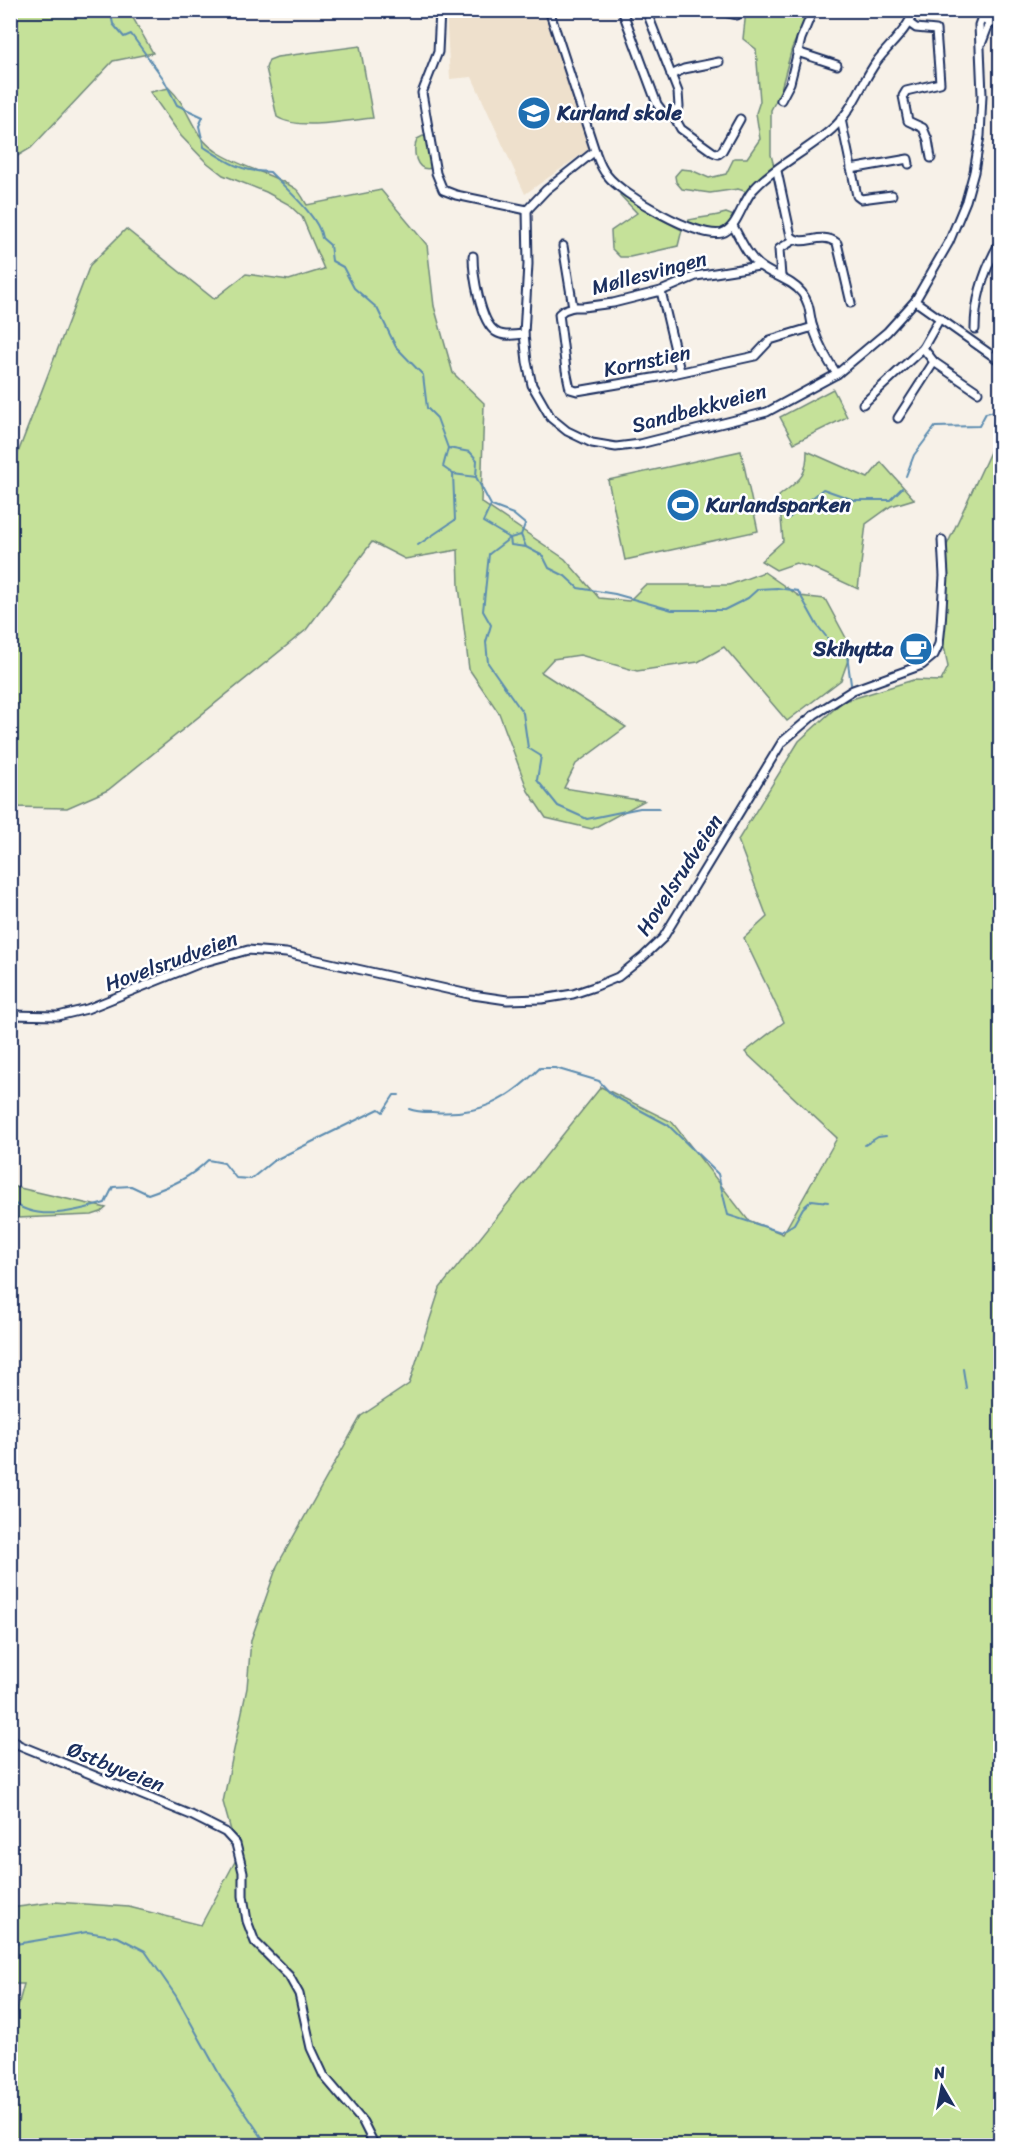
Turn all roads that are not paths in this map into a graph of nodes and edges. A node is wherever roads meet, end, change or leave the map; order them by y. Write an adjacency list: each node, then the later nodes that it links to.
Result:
1 (440, 10): 27 (street)
2 (549, 10): 21 (street)
3 (622, 10): 18 (street)
4 (674, 10): 9 (street)
5 (714, 10): 6 (street)
6 (740, 10)
7 (813, 10): 13 (street)
8 (914, 10): 12 (street)
9 (647, 12): 16 (street)
10 (990, 13): 11 (main road, Sandbekkveien); 36 (street, Sandbekkveien)
11 (1000, 23)
12 (909, 24): 20 (street); 22 (street)
13 (798, 52): 15 (street); 17 (street)
14 (719, 62): 16 (street)
15 (837, 65)
16 (671, 75): 18 (street)
17 (781, 100)
18 (672, 113): 19 (street)
19 (740, 119)
20 (841, 119): 24 (street); 25 (street)
21 (595, 151): 27 (street); 28 (street)
22 (932, 158)
23 (909, 164): 24 (street)
24 (851, 169): 26 (street)
25 (777, 171): 28 (street); 29 (street)
26 (892, 195)
27 (527, 210): 42 (street, Sandbekkveien)
28 (733, 226): 33 (street)
29 (794, 240): 34 (street); 37 (street)
30 (1000, 242): 41 (street)
31 (563, 246): 38 (street, Møllesvingen)
32 (473, 256): 42 (street)
33 (759, 266): 34 (street); 35 (street, Møllesvingen)
34 (781, 277): 40 (street)
35 (661, 291): 38 (street, Møllesvingen); 46 (street)
36 (915, 300): 39 (street); 47 (street, Sandbekkveien)
37 (851, 303)
38 (573, 307): 46 (street, Kornstien)
39 (940, 318): 43 (street); 44 (street)
40 (813, 327): 46 (street, Kornstien); 47 (street)
41 (975, 329)
42 (524, 334): 47 (street, Sandbekkveien)
43 (922, 348): 45 (street); 49 (street)
44 (1000, 361)
45 (934, 362): 48 (street); 50 (street)
46 (680, 371)
47 (837, 374)
48 (978, 392)
49 (863, 404)
50 (898, 418)
51 (942, 540): 52 (street, Hovelsrudveien)
52 (10, 1015)
53 (10, 1737): 54 (street, Østbyveien)
54 (375, 2145)

